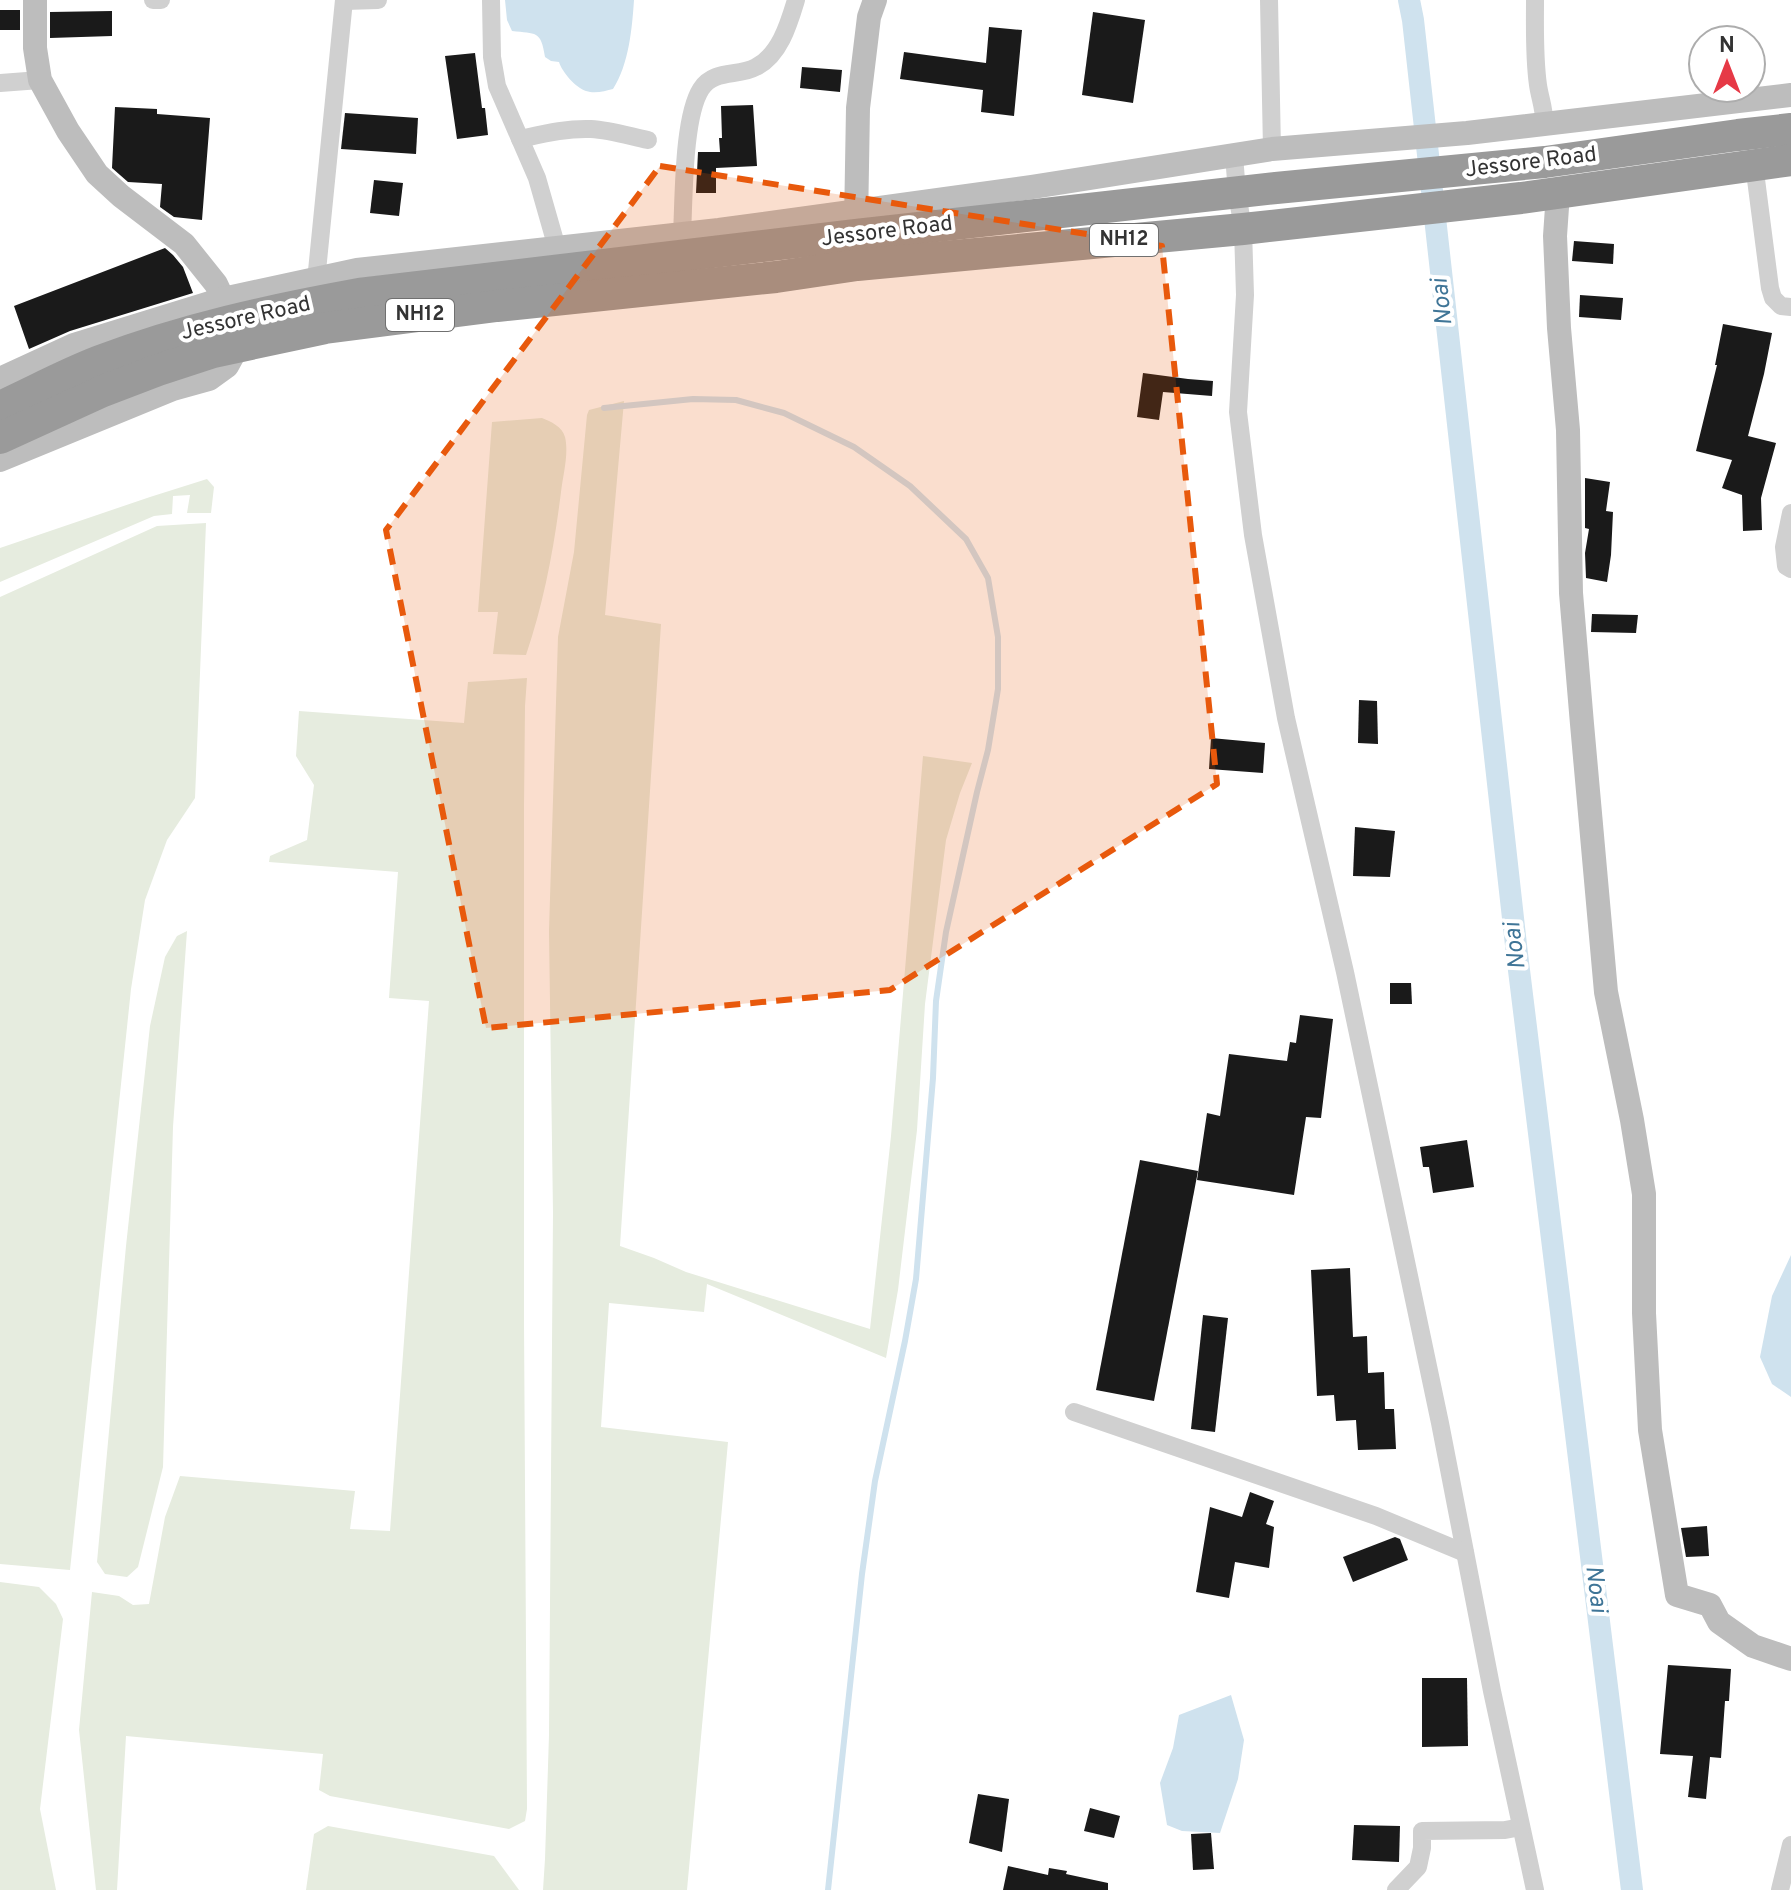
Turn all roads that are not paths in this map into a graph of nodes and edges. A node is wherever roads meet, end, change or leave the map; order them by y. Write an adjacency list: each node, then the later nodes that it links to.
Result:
1 (35, 0): 11 (street)
2 (153, 0): 3 (street)
3 (161, 0)
4 (344, 0): 5 (street); 30 (street)
5 (378, 0)
6 (491, 0): 17 (street)
7 (796, 0): 27 (street)
8 (875, 0): 28 (street)
9 (1269, 0): 19 (street)
10 (1535, 0): 15 (street)
11 (40, 80): 12 (street); 31 (street)
12 (0, 83)
13 (1791, 95): 14 (street)
14 (1575, 120): 15 (street); 21 (street)
15 (1544, 124): 19 (street)
16 (1791, 129): 21 (highway, Jessore Road / NH12)
17 (520, 139): 18 (street); 29 (street)
18 (648, 140)
19 (1272, 149): 20 (street)
20 (1234, 155): 24 (street); 28 (street)
21 (1579, 158): 24 (highway, Jessore Road / NH12)
22 (1791, 160): 23 (highway, NH12)
23 (1754, 164): 25 (highway, NH12); 32 (street)
24 (1237, 193): 26 (street); 28 (highway, Jessore Road / NH12)
25 (1558, 193): 26 (highway, NH12); 42 (street)
26 (1243, 229): 28 (highway, NH12); 41 (street)
27 (682, 234): 28 (street); 29 (street)
28 (856, 237): 29 (highway, Jessore Road / NH12); 33 (highway, NH12)
29 (562, 260): 30 (highway, Jessore Road / NH12)
30 (315, 290): 31 (street); 35 (highway, Jessore Road / NH12)
31 (223, 299): 34 (street)
32 (1791, 307)
33 (238, 346): 36 (highway, NH12); 37 (street)
34 (0, 379)
35 (0, 407)
36 (0, 438)
37 (0, 460)
38 (1791, 513): 39 (street)
39 (1791, 569)
40 (1074, 1412): 41 (street)
41 (1465, 1553): 43 (street)
42 (1791, 1659)
43 (1521, 1827): 45 (street); 46 (street)
44 (1791, 1845): 47 (street)
45 (1396, 1890)
46 (1535, 1890)
47 (1780, 1890)

